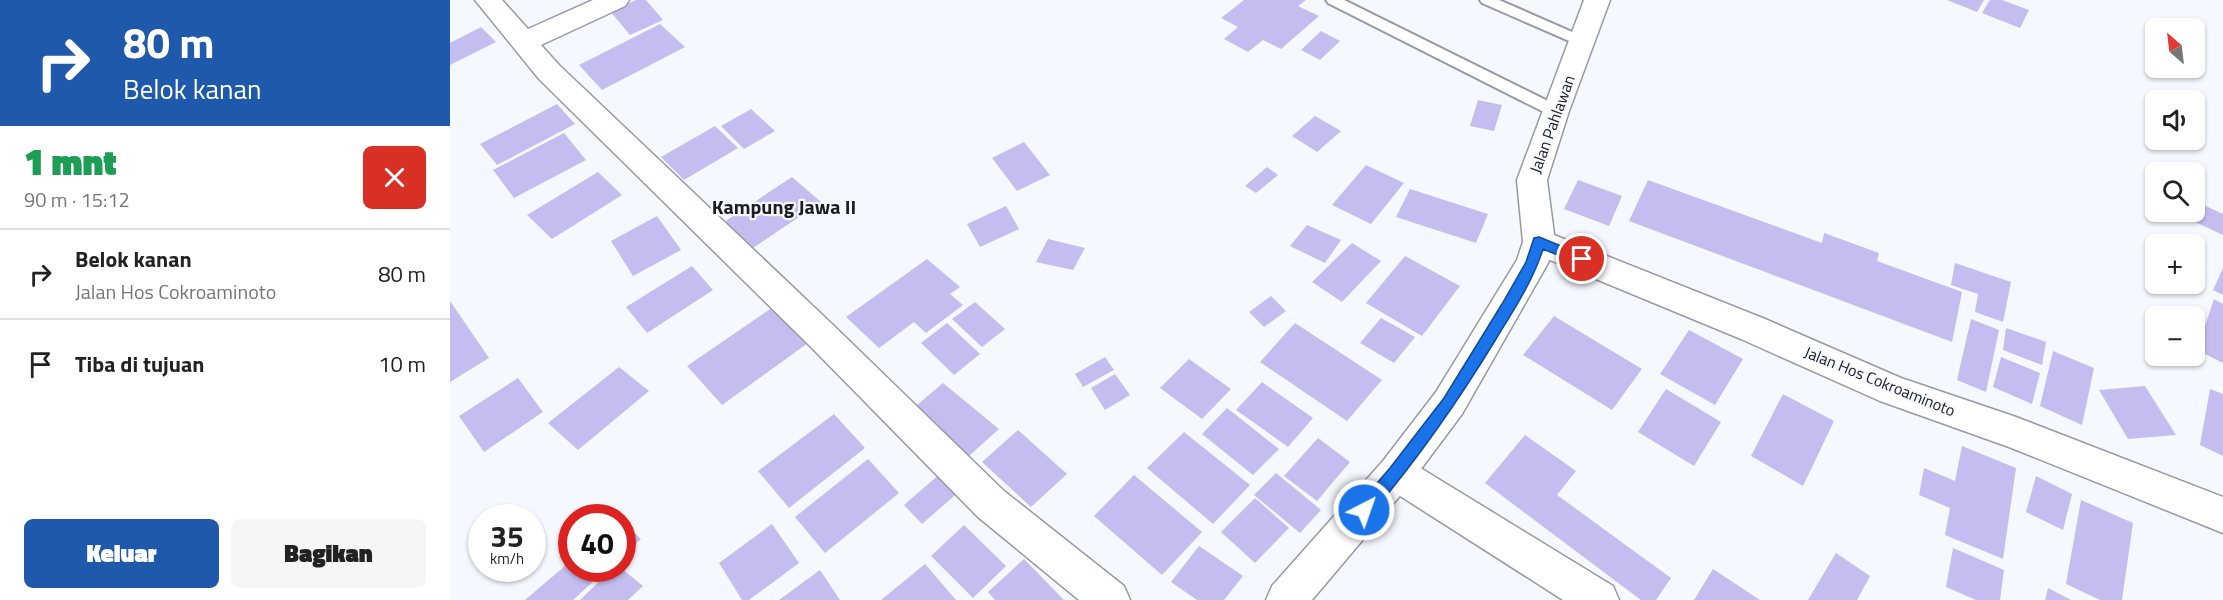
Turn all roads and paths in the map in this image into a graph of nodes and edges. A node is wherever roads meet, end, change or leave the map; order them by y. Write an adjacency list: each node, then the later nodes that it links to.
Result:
1 (488, 0): 9 (street)
2 (616, 0): 9 (street)
3 (1333, 0): 7 (lane)
4 (1370, 0): 7 (lane)
5 (1487, 0): 8 (lane)
6 (1597, 0): 8 (street, Jalan Pahlawan)
7 (1358, 12): 10 (lane)
8 (1581, 41): 10 (street, Jalan Pahlawan)
9 (524, 42): 14 (street)
10 (1555, 111): 11 (street, Jalan Pahlawan)
11 (1539, 242): 12 (street, Jalan Pahlawan); 13 (street, Jalan Hos Cokroaminoto)
12 (1396, 473): 15 (street, Jalan Pahlawan); 16 (street)
13 (2223, 515)
14 (1110, 600)
15 (1286, 600)
16 (1599, 600)

